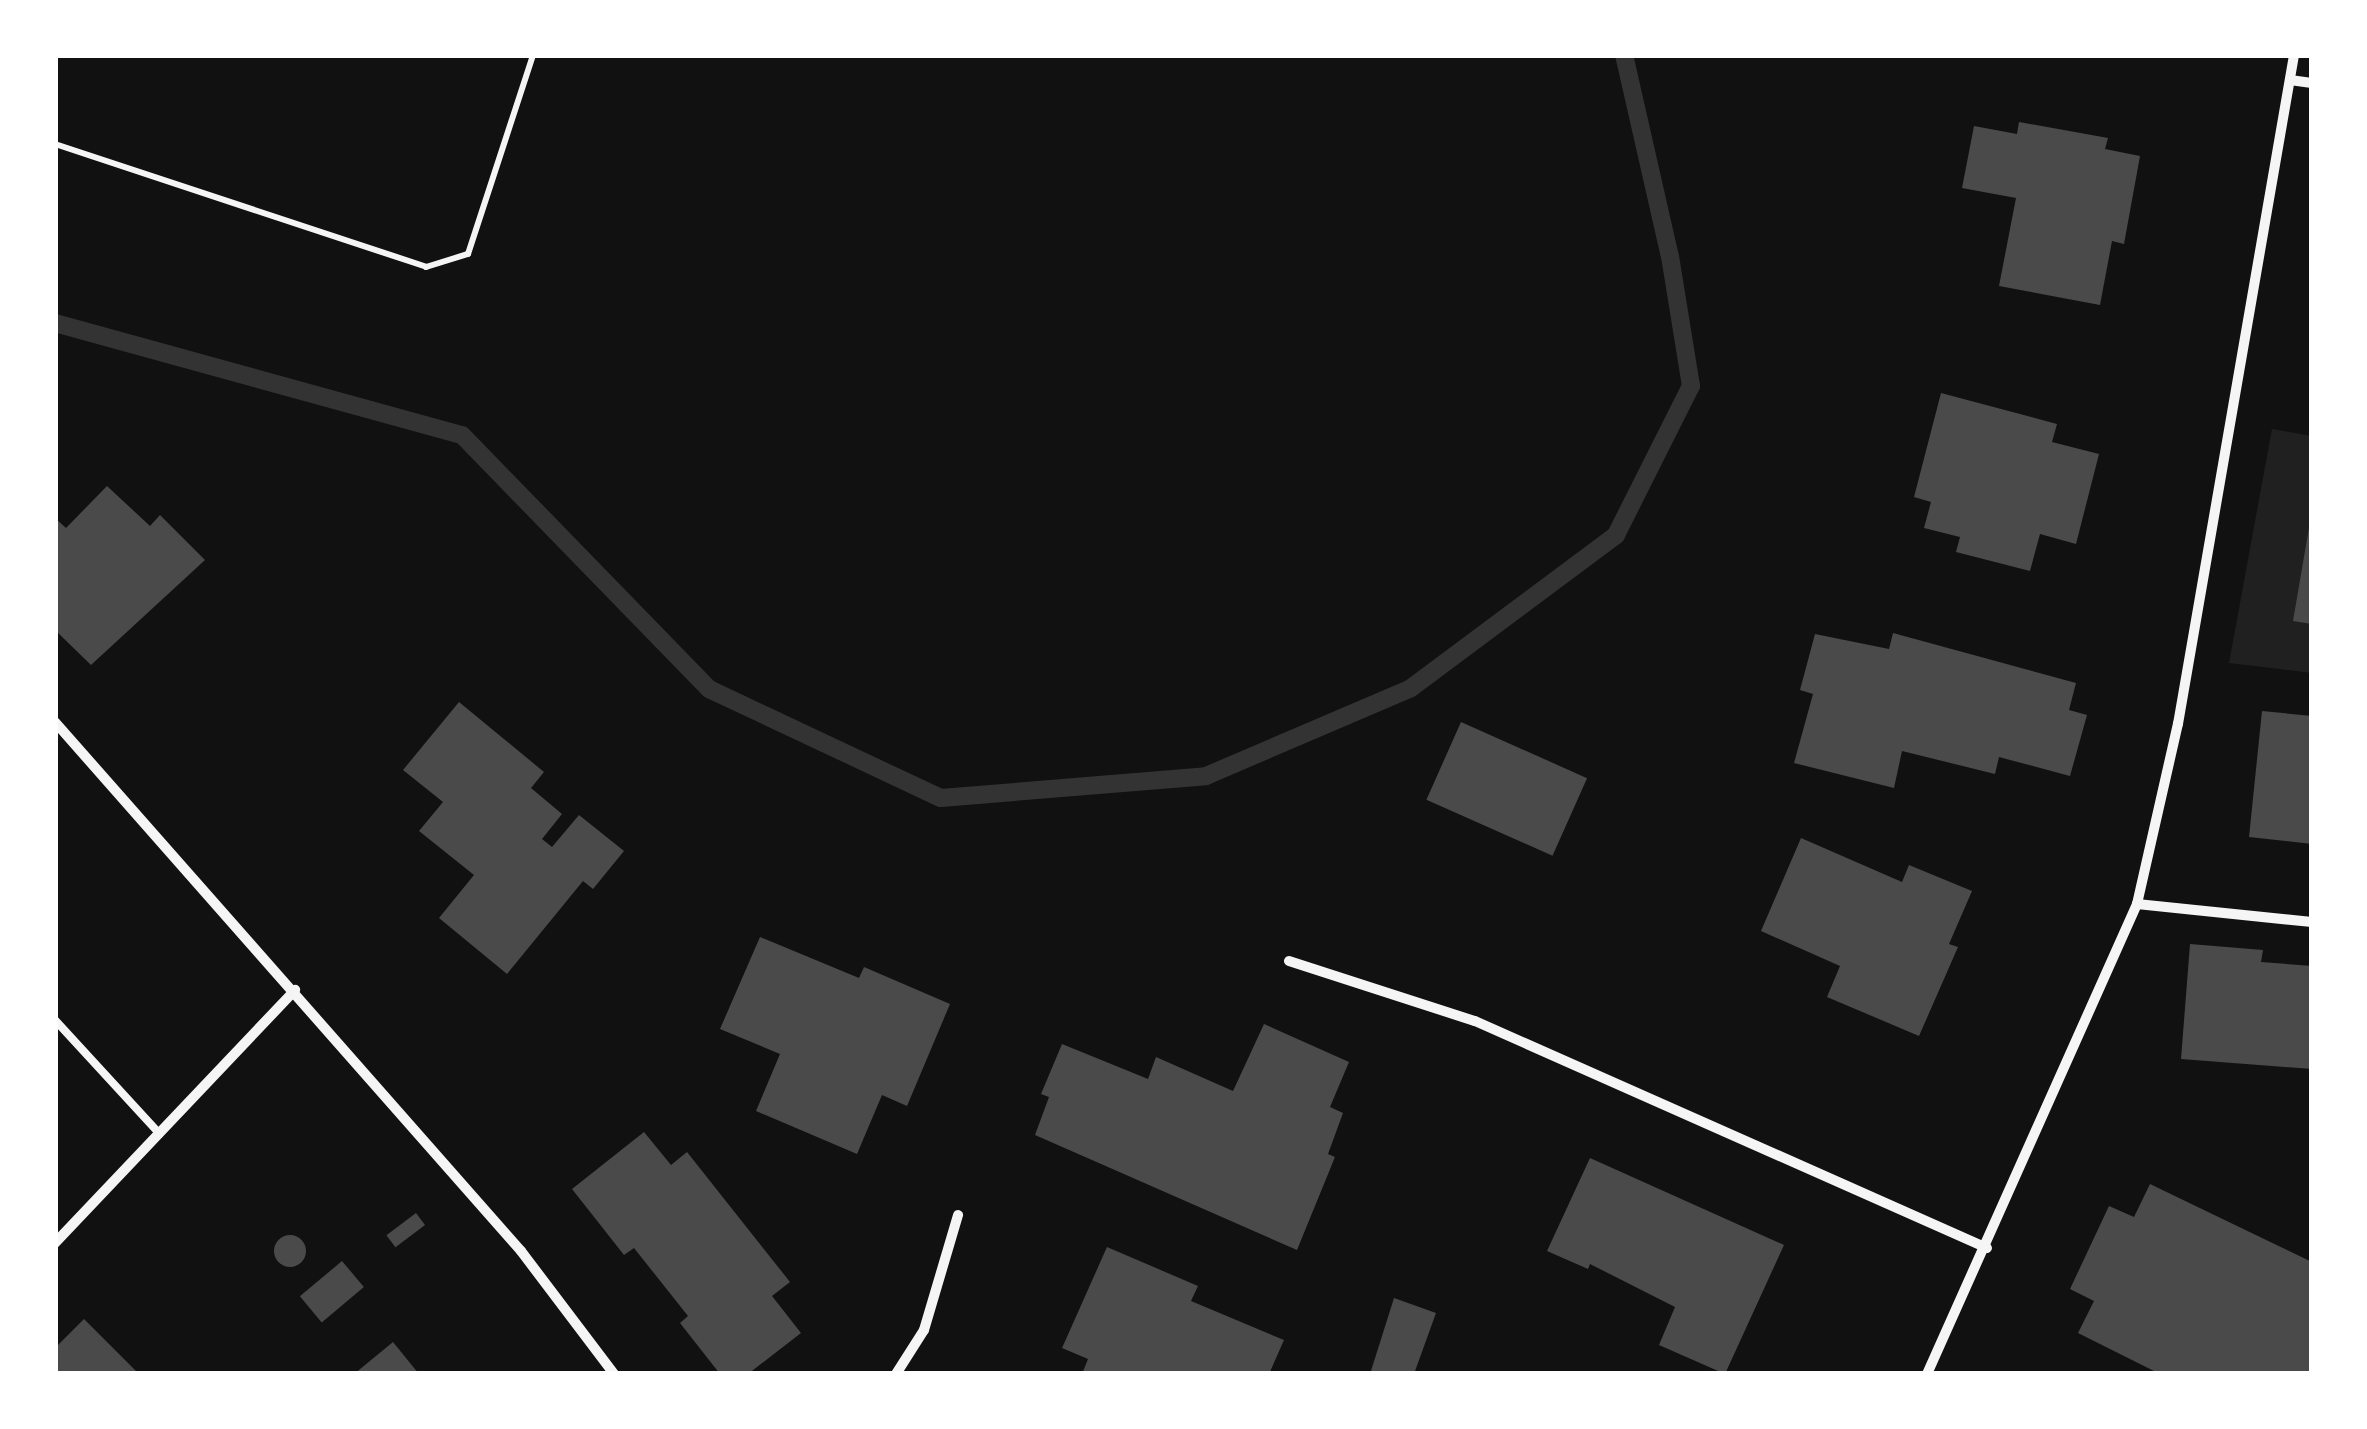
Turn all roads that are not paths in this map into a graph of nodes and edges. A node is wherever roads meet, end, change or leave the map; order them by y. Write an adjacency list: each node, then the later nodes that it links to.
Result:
1 (2294, 55): 2 (street)
2 (2290, 80): 3 (street); 5 (street)
3 (2312, 84)
4 (55, 722): 8 (street)
5 (2137, 904): 6 (street); 13 (street)
6 (2312, 922)
7 (1290, 961): 13 (street)
8 (294, 990): 10 (street); 14 (street)
9 (55, 1020): 10 (lane)
10 (160, 1133): 12 (street)
11 (958, 1215): 15 (street)
12 (55, 1243)
13 (1987, 1248): 16 (street)
14 (614, 1374)
15 (896, 1374)
16 (1927, 1374)

